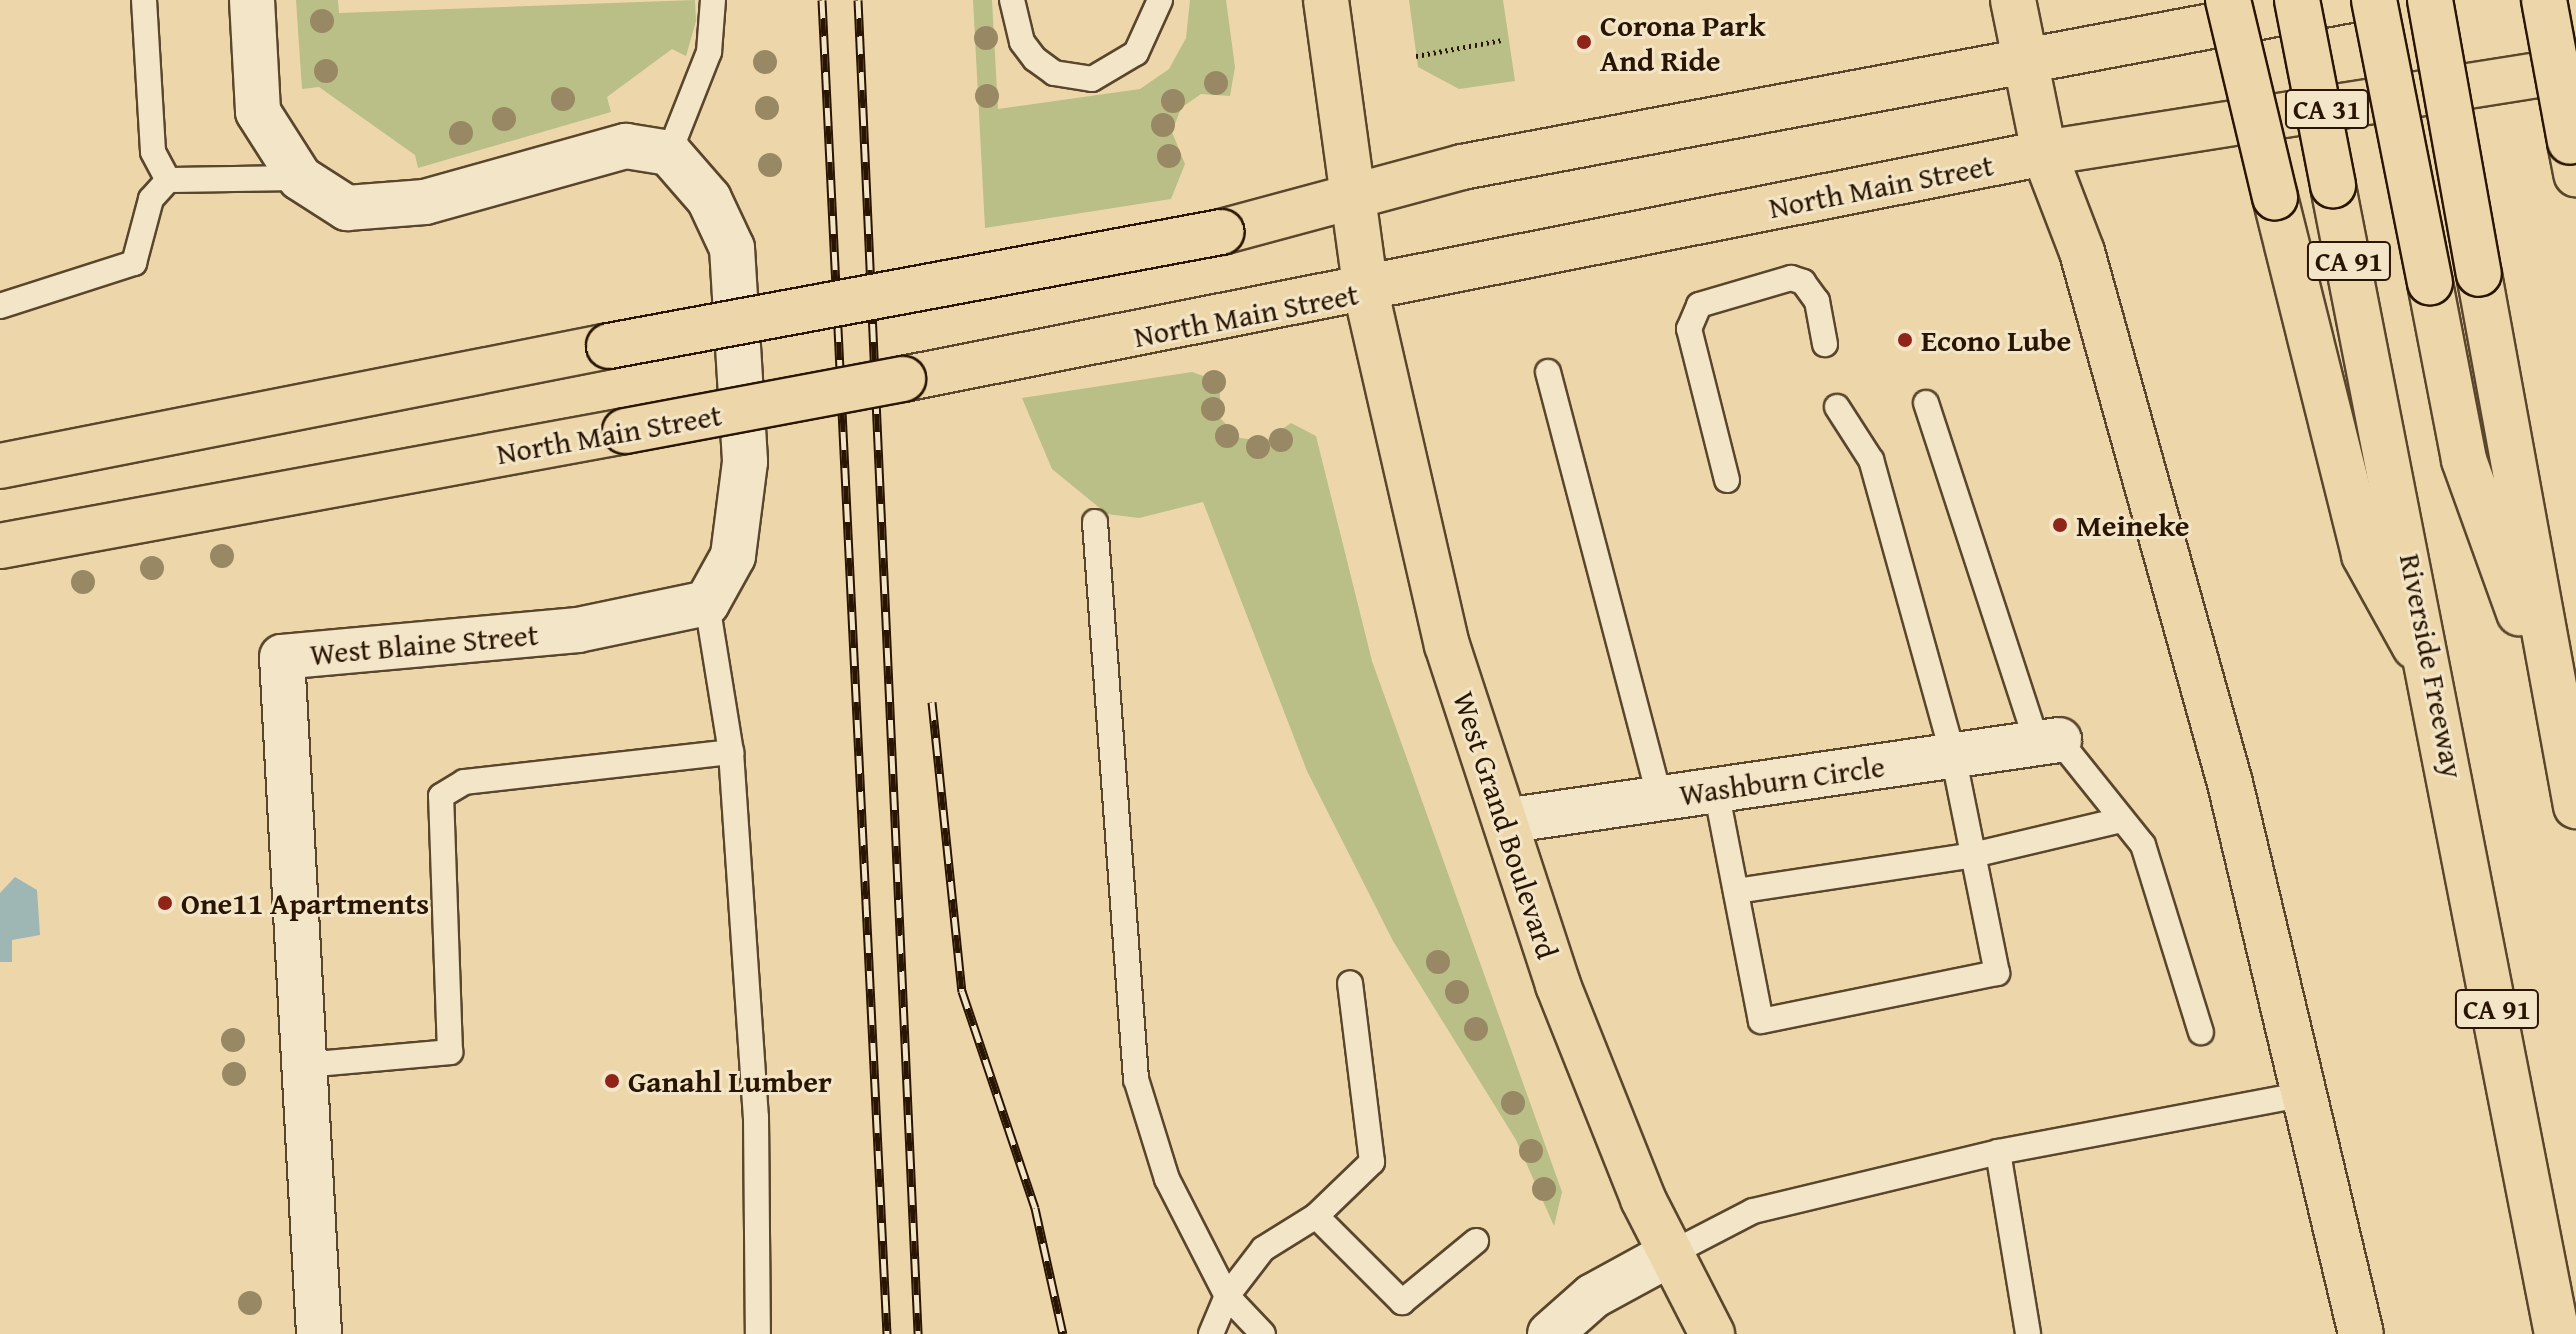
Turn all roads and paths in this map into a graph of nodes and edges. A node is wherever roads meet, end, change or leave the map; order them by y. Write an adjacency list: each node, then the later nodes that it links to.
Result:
1 (144, 0): 22 (lane)
2 (252, 0): 21 (street)
3 (713, 0): 18 (lane)
4 (1012, 0): 5 (lane)
5 (1160, 0)
6 (1326, 0): 23 (main road, West Grand Boulevard)
7 (2013, 0): 16 (main road)
8 (2228, 0): 35 (main road, bridge)
9 (2297, 0): 35 (main road, Riverside Freeway / CA 91, bridge)
10 (2349, 0): 16 (main road)
11 (2374, 0): 36 (main road, bridge)
12 (2430, 0): 36 (main road, bridge)
13 (2544, 0): 20 (main road, bridge)
14 (1502, 40): 15 (path)
15 (1416, 56)
16 (2026, 61): 19 (main road); 23 (main road)
17 (2576, 69): 19 (main road, North Main Street / CA 31)
18 (669, 153): 21 (street); 34 (street)
19 (2044, 153): 24 (main road, North Main Street); 50 (main road)
20 (2573, 158)
21 (300, 178): 22 (lane)
22 (168, 180): 25 (lane)
23 (1351, 200): 24 (main road, West Grand Boulevard); 30 (main road, bridge)
24 (1366, 292): 33 (main road, North Main Street, bridge); 44 (main road, West Grand Boulevard)
25 (0, 306)
26 (1825, 344): 31 (lane)
27 (1548, 372): 41 (lane)
28 (1926, 403): 37 (lane)
29 (1837, 407): 39 (lane)
30 (0, 466)
31 (1727, 480)
32 (1095, 522): 55 (lane)
33 (0, 546)
34 (707, 603): 38 (lane); 49 (street, West Blaine Street)
35 (2436, 684): 64 (main road, Riverside Freeway / CA 91)
36 (2562, 732): 42 (main road)
37 (2048, 741): 39 (street, Washburn Circle); 43 (lane)
38 (731, 752): 49 (lane); 57 (lane)
39 (1953, 755): 40 (street, Washburn Circle); 45 (lane)
40 (1716, 790): 41 (street, Washburn Circle); 46 (lane)
41 (1660, 798): 44 (street, Washburn Circle)
42 (2576, 806)
43 (2121, 820): 45 (lane); 48 (lane)
44 (1505, 821): 54 (main road, West Grand Boulevard)
45 (1973, 855): 46 (lane); 46 (lane)
46 (1736, 891)
47 (1350, 983): 52 (lane)
48 (2201, 1032)
49 (305, 1065): 56 (street, West Blaine Street)
50 (2305, 1094): 51 (lane); 63 (main road)
51 (1998, 1152): 54 (lane); 62 (lane)
52 (1316, 1216): 53 (lane); 55 (lane)
53 (1476, 1241)
54 (1672, 1253): 60 (street); 61 (main road, West Grand Boulevard)
55 (1227, 1296): 58 (lane); 59 (lane)
56 (319, 1334)
57 (758, 1334)
58 (1211, 1334)
59 (1263, 1334)
60 (1550, 1334)
61 (1712, 1334)
62 (2028, 1334)
63 (2361, 1334)
64 (2557, 1334)

